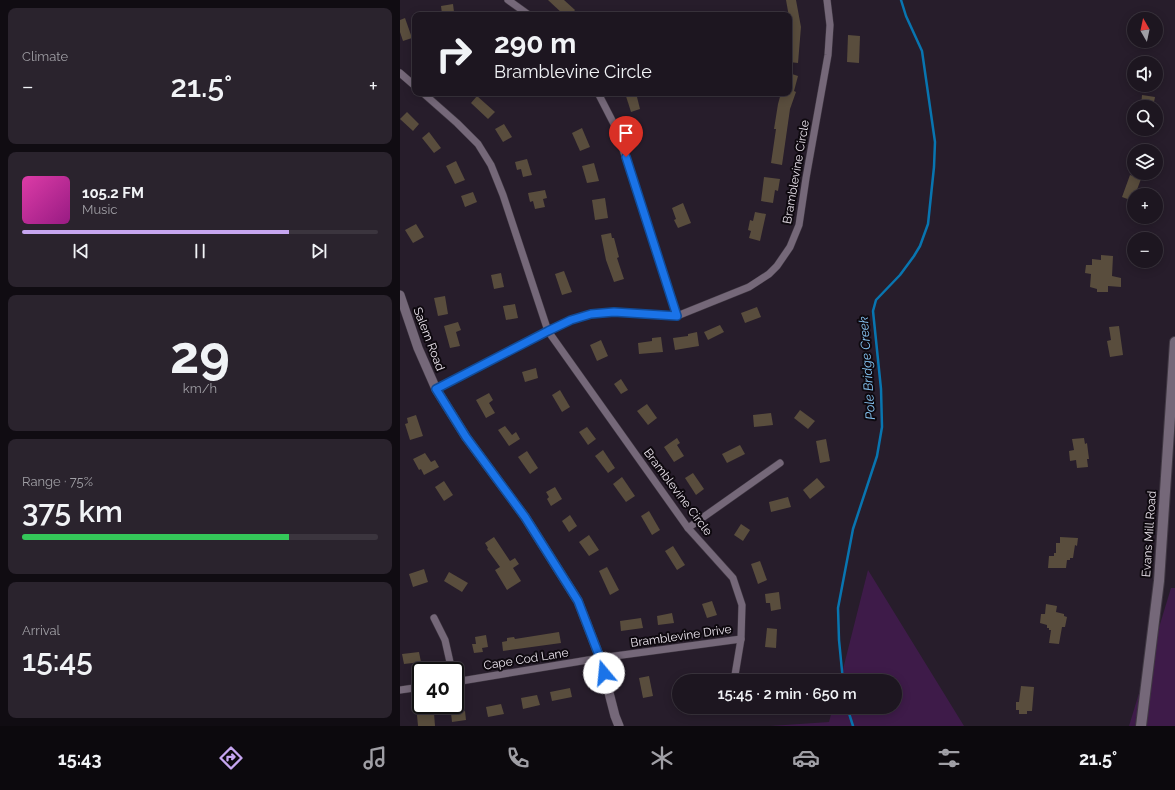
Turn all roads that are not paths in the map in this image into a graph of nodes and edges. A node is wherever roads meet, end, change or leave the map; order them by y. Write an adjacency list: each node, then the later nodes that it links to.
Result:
1 (508, 0): 3 (street)
2 (827, 0): 9 (street, Bramblevine Circle)
3 (525, 12)
4 (400, 73): 5 (street)
5 (412, 83)
6 (426, 96): 10 (street, Bramblevine Circle)
7 (600, 96): 9 (street)
8 (400, 295): 12 (street, Salem Road)
9 (677, 316): 10 (street, Bramblevine Circle)
10 (548, 331): 12 (street, Bramblevine Circle); 14 (street, Bramblevine Circle)
11 (1175, 342): 24 (main road, Evans Mill Road)
12 (436, 389): 17 (street, Salem Road)
13 (780, 463): 14 (street)
14 (688, 528): 16 (street, Bramblevine Circle)
15 (434, 618): 18 (street)
16 (741, 639): 17 (street, Bramblevine Drive); 19 (street, Bramblevine Circle)
17 (600, 658): 20 (street, Cape Cod Lane); 23 (street, Salem Road)
18 (450, 662)
19 (735, 674)
20 (464, 681)
21 (412, 688): 22 (street)
22 (400, 690)
23 (619, 726)
24 (1141, 726)

